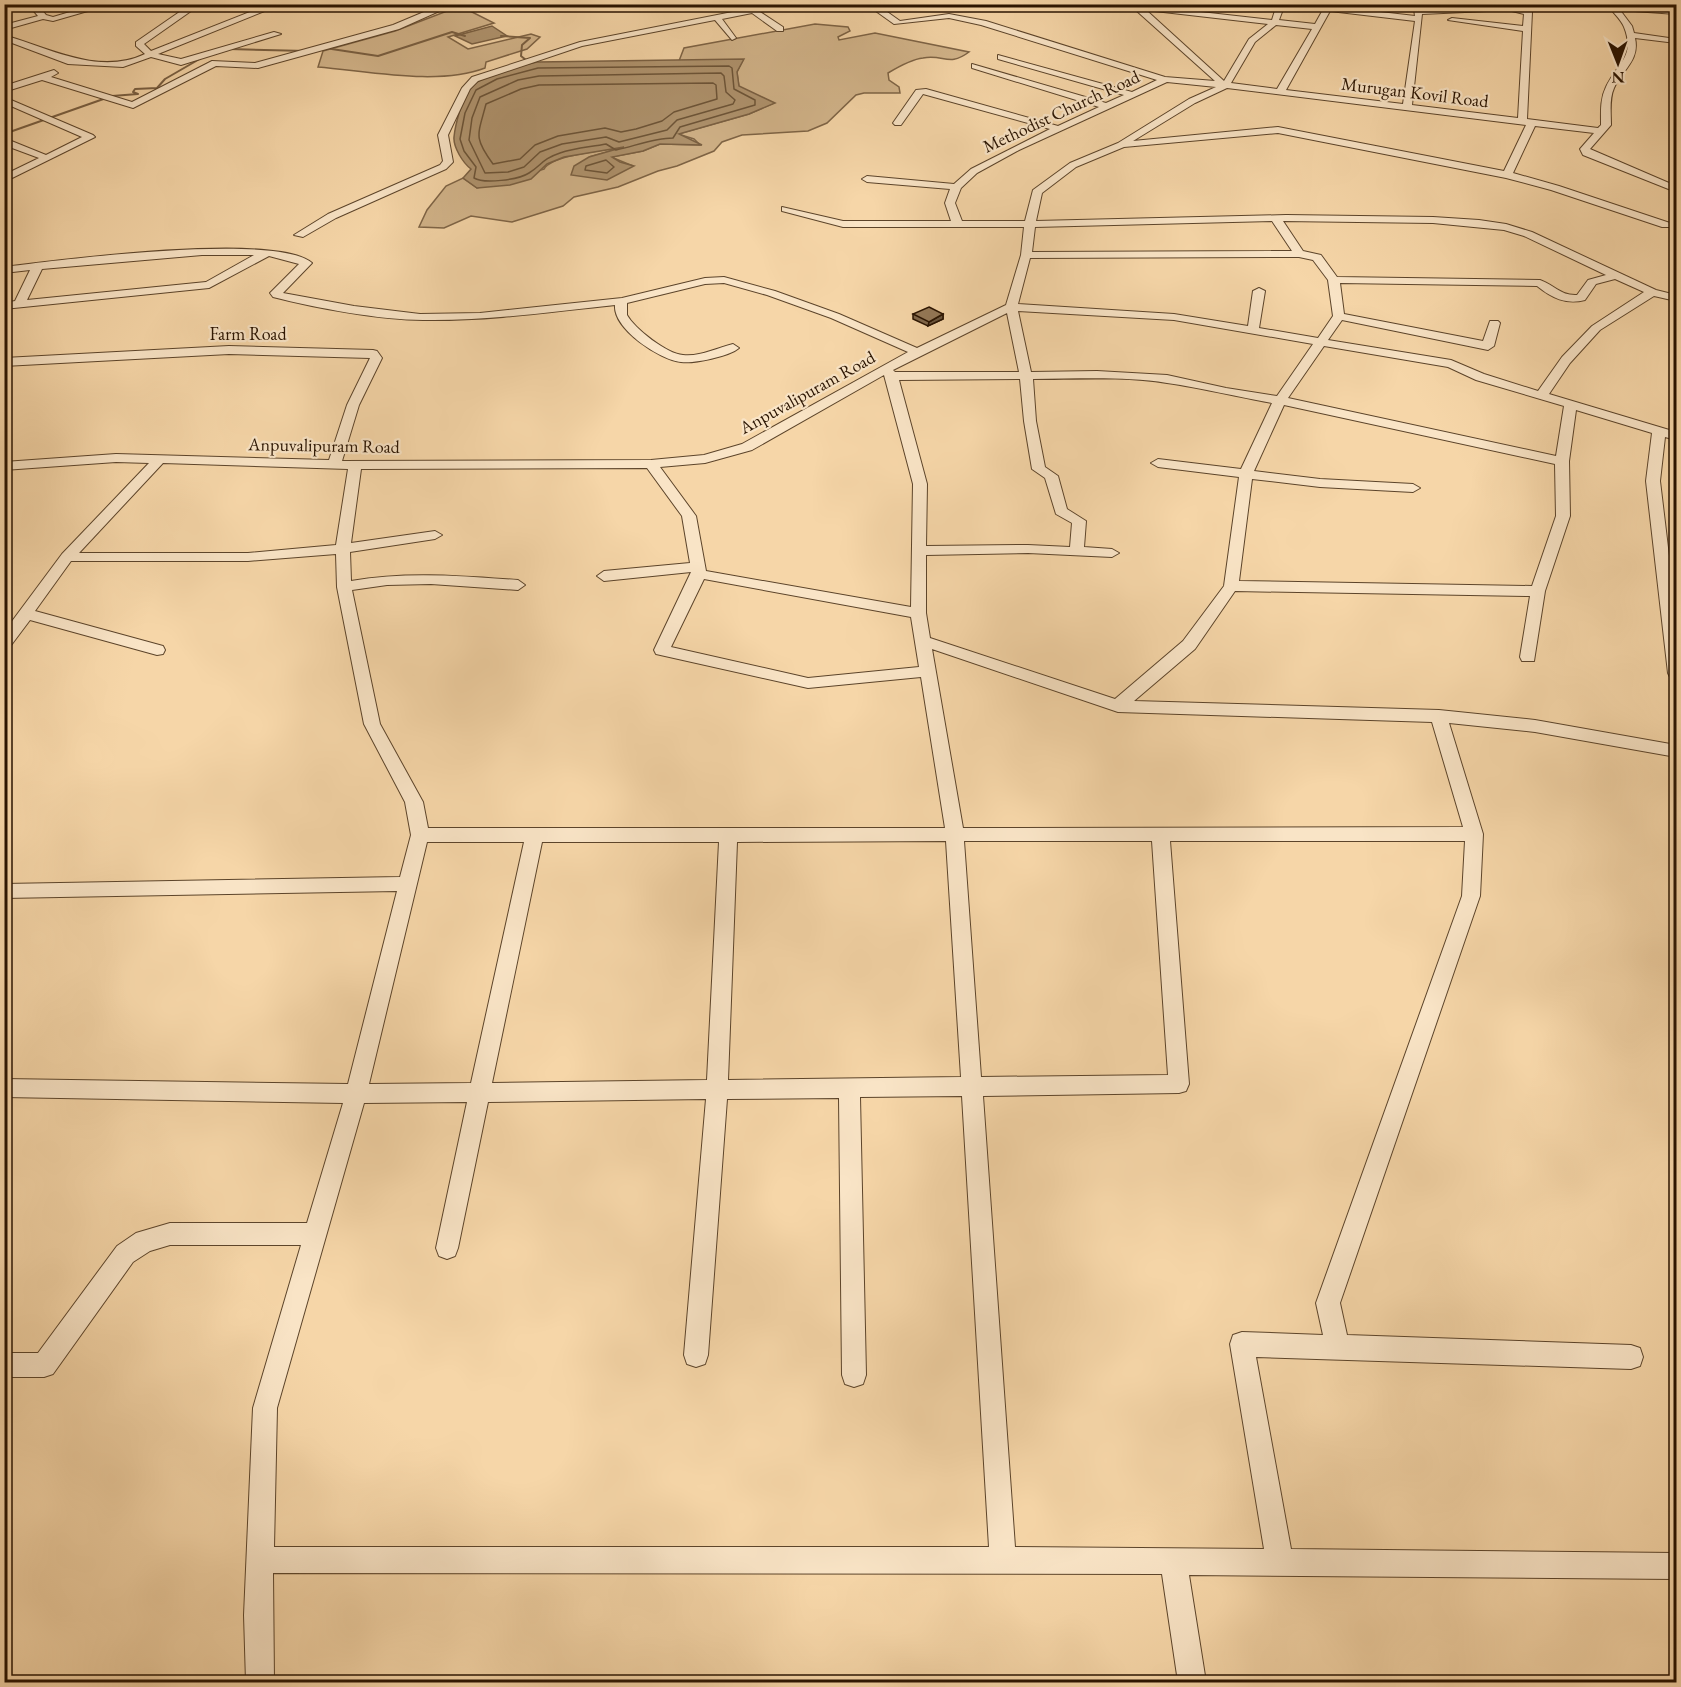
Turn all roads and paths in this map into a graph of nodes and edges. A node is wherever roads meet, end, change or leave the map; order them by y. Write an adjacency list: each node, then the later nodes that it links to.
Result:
1 (32, 4): 16 (street)
2 (108, 4): 16 (street)
3 (197, 4): 28 (street)
4 (278, 4): 28 (street)
5 (452, 4): 32 (street)
6 (734, 4): 13 (street)
7 (788, 4): 13 (street)
8 (870, 4): 33 (street)
9 (1281, 4): 18 (street)
10 (1136, 6): 18 (street); 34 (street)
11 (1508, 6): 15 (street); 22 (street)
12 (1612, 6): 14 (street); 24 (street)
13 (748, 11): 17 (street); 21 (street)
14 (1677, 12)
15 (1418, 13): 19 (street); 22 (street); 40 (street)
16 (43, 17): 20 (street)
17 (717, 17): 26 (street); 58 (street)
18 (1275, 22): 19 (street); 34 (street)
19 (1317, 27): 36 (street)
20 (4, 28)
21 (780, 29)
22 (1527, 29): 41 (street)
23 (277, 34): 28 (street)
24 (1630, 35): 27 (street); 44 (street)
25 (4, 37): 30 (street)
26 (732, 38)
27 (1677, 41)
28 (151, 55): 30 (street)
29 (1001, 57): 37 (street)
30 (80, 63): 32 (street)
31 (975, 66): 39 (street)
32 (42, 77): 35 (street)
33 (1165, 80): 34 (street, Methodist Church Road); 37 (street, Methodist Church Road)
34 (1225, 86): 36 (street, Murugan Kovil Road); 46 (street)
35 (4, 89)
36 (1280, 92): 40 (street, Murugan Kovil Road)
37 (1133, 94): 39 (street, Methodist Church Road)
38 (4, 100): 47 (street)
39 (1109, 107): 43 (street, Methodist Church Road)
40 (1407, 108): 41 (street, Murugan Kovil Road)
41 (1527, 121): 44 (street, Murugan Kovil Road); 48 (street)
42 (898, 123): 43 (street)
43 (1060, 129): 51 (street, Methodist Church Road)
44 (1600, 130): 52 (street)
45 (4, 141): 47 (street)
46 (1121, 145): 48 (street); 55 (street)
47 (46, 158): 49 (street)
48 (1507, 175): 57 (street)
49 (4, 179)
50 (867, 179): 51 (street)
51 (956, 187): 56 (street)
52 (1677, 189)
53 (786, 209): 56 (street)
54 (1276, 219): 55 (street); 60 (street); 64 (street)
55 (1030, 224): 56 (street); 61 (street)
56 (958, 225)
57 (1666, 225)
58 (299, 235)
59 (268, 252): 62 (street); 69 (street); 70 (street)
60 (1299, 254): 61 (street); 65 (street)
61 (1026, 255): 72 (street)
62 (38, 266): 63 (street); 70 (street)
63 (4, 270)
64 (1616, 275): 65 (street); 67 (street)
65 (1334, 280): 73 (street)
66 (1259, 291): 75 (street)
67 (1652, 292): 68 (street); 84 (street)
68 (1677, 298)
69 (622, 301): 78 (street); 79 (street)
70 (19, 304): 71 (street)
71 (4, 306)
72 (1011, 307): 75 (street); 79 (street, Anpuvalipuram Road); 83 (street)
73 (1339, 316): 76 (street); 77 (street)
74 (1494, 323): 77 (street)
75 (1253, 329): 76 (street)
76 (1320, 340): 81 (street); 85 (street)
77 (1463, 341): 81 (street)
78 (733, 348)
79 (916, 352): 82 (street, Anpuvalipuram Road)
80 (4, 362): 92 (street, Farm Road)
81 (1451, 364): 84 (street)
82 (889, 373): 83 (street); 93 (street, Anpuvalipuram Road); 99 (street)
83 (1026, 375): 85 (street); 100 (street)
84 (1541, 396): 86 (street)
85 (1280, 400): 90 (street); 95 (street)
86 (1570, 405): 87 (street); 90 (street)
87 (1659, 431): 88 (street); 116 (street)
88 (1677, 436)
89 (160, 459): 92 (street, Anpuvalipuram Road); 94 (street, Anpuvalipuram Road); 102 (street)
90 (1562, 461): 108 (street)
91 (1158, 463): 95 (street)
92 (345, 464): 93 (street, Anpuvalipuram Road); 98 (street)
93 (651, 464): 103 (street)
94 (4, 466)
95 (1246, 473): 96 (street); 106 (street)
96 (1413, 488)
97 (435, 535): 98 (street)
98 (343, 549): 102 (street); 107 (street)
99 (919, 551): 100 (street); 109 (street)
100 (1077, 551): 101 (street)
101 (1113, 553)
102 (67, 557): 110 (street)
103 (698, 571): 104 (street); 109 (street); 115 (street)
104 (604, 576)
105 (518, 585): 107 (street)
106 (1231, 586): 108 (street); 117 (street)
107 (344, 587): 121 (street)
108 (1538, 591): 114 (street)
109 (918, 613): 111 (street)
110 (27, 614): 112 (street); 113 (street)
111 (923, 641): 115 (street); 117 (street)
112 (4, 644)
113 (157, 650)
114 (1528, 657)
115 (928, 671): 125 (street)
116 (1677, 674)
117 (1118, 706): 118 (street)
118 (1439, 716): 119 (street); 120 (street)
119 (1677, 751)
120 (1474, 834): 124 (street); 136 (street)
121 (420, 835): 122 (street); 126 (street)
122 (534, 835): 123 (street); 132 (street)
123 (728, 835): 125 (street); 131 (street)
124 (1161, 835): 125 (street); 128 (street)
125 (955, 836): 128 (street)
126 (409, 884): 127 (street); 133 (street)
127 (4, 891)
128 (971, 1087): 130 (street); 142 (street)
129 (4, 1088): 133 (street)
130 (849, 1088): 131 (street); 140 (street)
131 (717, 1089): 132 (street); 137 (street)
132 (478, 1092): 133 (street); 135 (street)
133 (356, 1094): 134 (street)
134 (315, 1234): 139 (street); 141 (street)
135 (447, 1248)
136 (1338, 1347): 138 (street); 144 (street)
137 (696, 1355)
138 (1631, 1357)
139 (4, 1365)
140 (854, 1375)
141 (260, 1560): 142 (street); 146 (street)
142 (1003, 1561): 143 (street)
143 (1173, 1561): 144 (street); 147 (street)
144 (1280, 1562): 145 (street)
145 (1677, 1566)
146 (260, 1683)
147 (1192, 1683)

